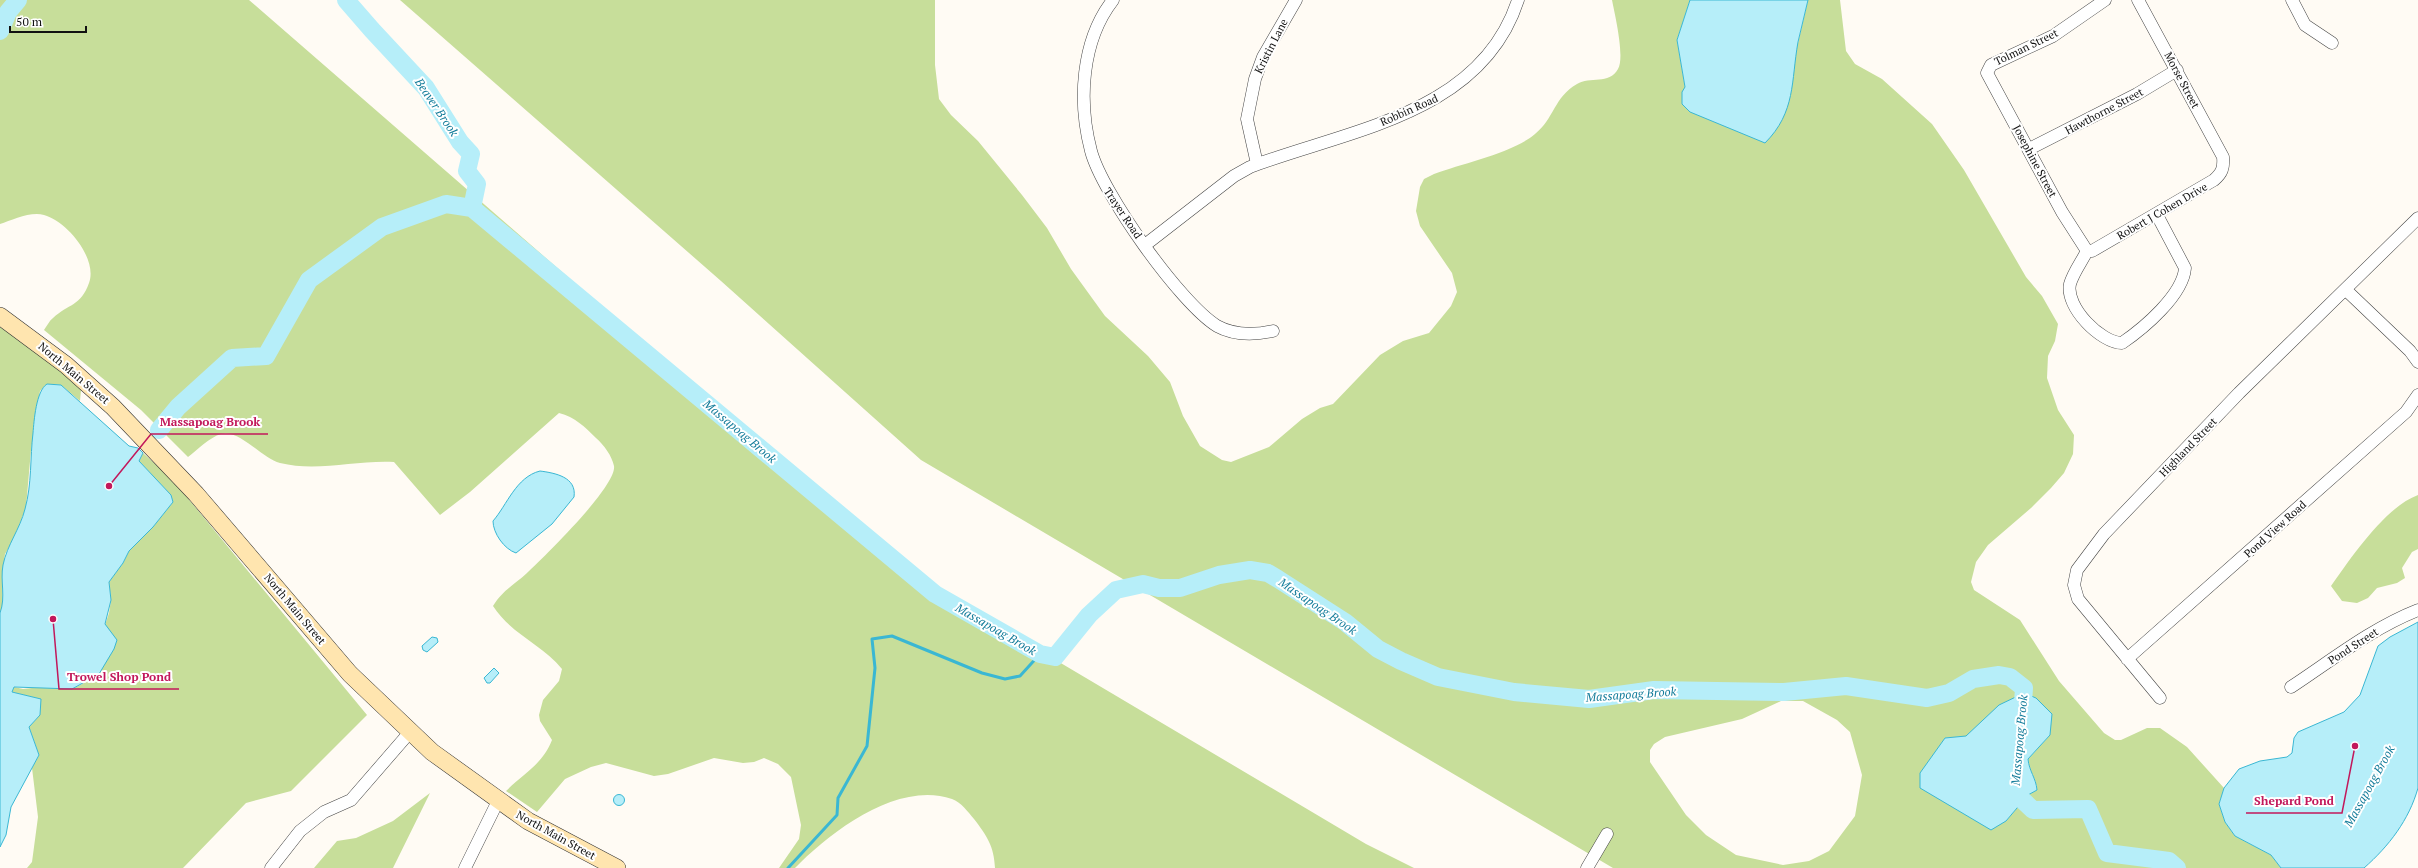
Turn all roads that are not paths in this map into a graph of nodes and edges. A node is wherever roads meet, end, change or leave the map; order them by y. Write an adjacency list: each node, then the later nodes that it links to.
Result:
1 (1113, 0): 15 (street, Trayer Road)
2 (1296, 0): 12 (street, Kristin Lane)
3 (1518, 0): 12 (street, Robbin Road)
4 (2105, 0): 8 (street, Tolman Street)
5 (2138, 0): 9 (street, Morse Street)
6 (2292, 0): 7 (street)
7 (2332, 43)
8 (1988, 69): 10 (street, Josephine Street)
9 (2177, 70): 10 (street, Hawthorne Street); 11 (street, Morse Street)
10 (2030, 149): 16 (street, Josephine Street)
11 (2224, 160): 13 (street, Robert J Cohen Drive)
12 (1257, 164): 15 (street, Robbin Road)
13 (2157, 215): 16 (street, Robert J Cohen Drive); 16 (street)
14 (2418, 218): 17 (street, Highland Street)
15 (1145, 245): 19 (street, Trayer Road)
16 (2087, 251)
17 (2346, 290): 20 (street); 23 (street, Highland Street)
18 (0, 316): 26 (main road, North Main Street)
19 (1273, 331)
20 (2418, 362)
21 (2418, 395): 23 (street, Pond View Road)
22 (2418, 610): 24 (street, Pond Street)
23 (2127, 659): 25 (street, Highland Street)
24 (2291, 687)
25 (2160, 698)
26 (410, 732): 27 (main road, North Main Street); 29 (street)
27 (498, 801): 30 (street); 31 (main road, North Main Street)
28 (1607, 834): 32 (street)
29 (271, 868)
30 (465, 868)
31 (617, 868)
32 (1587, 868)

